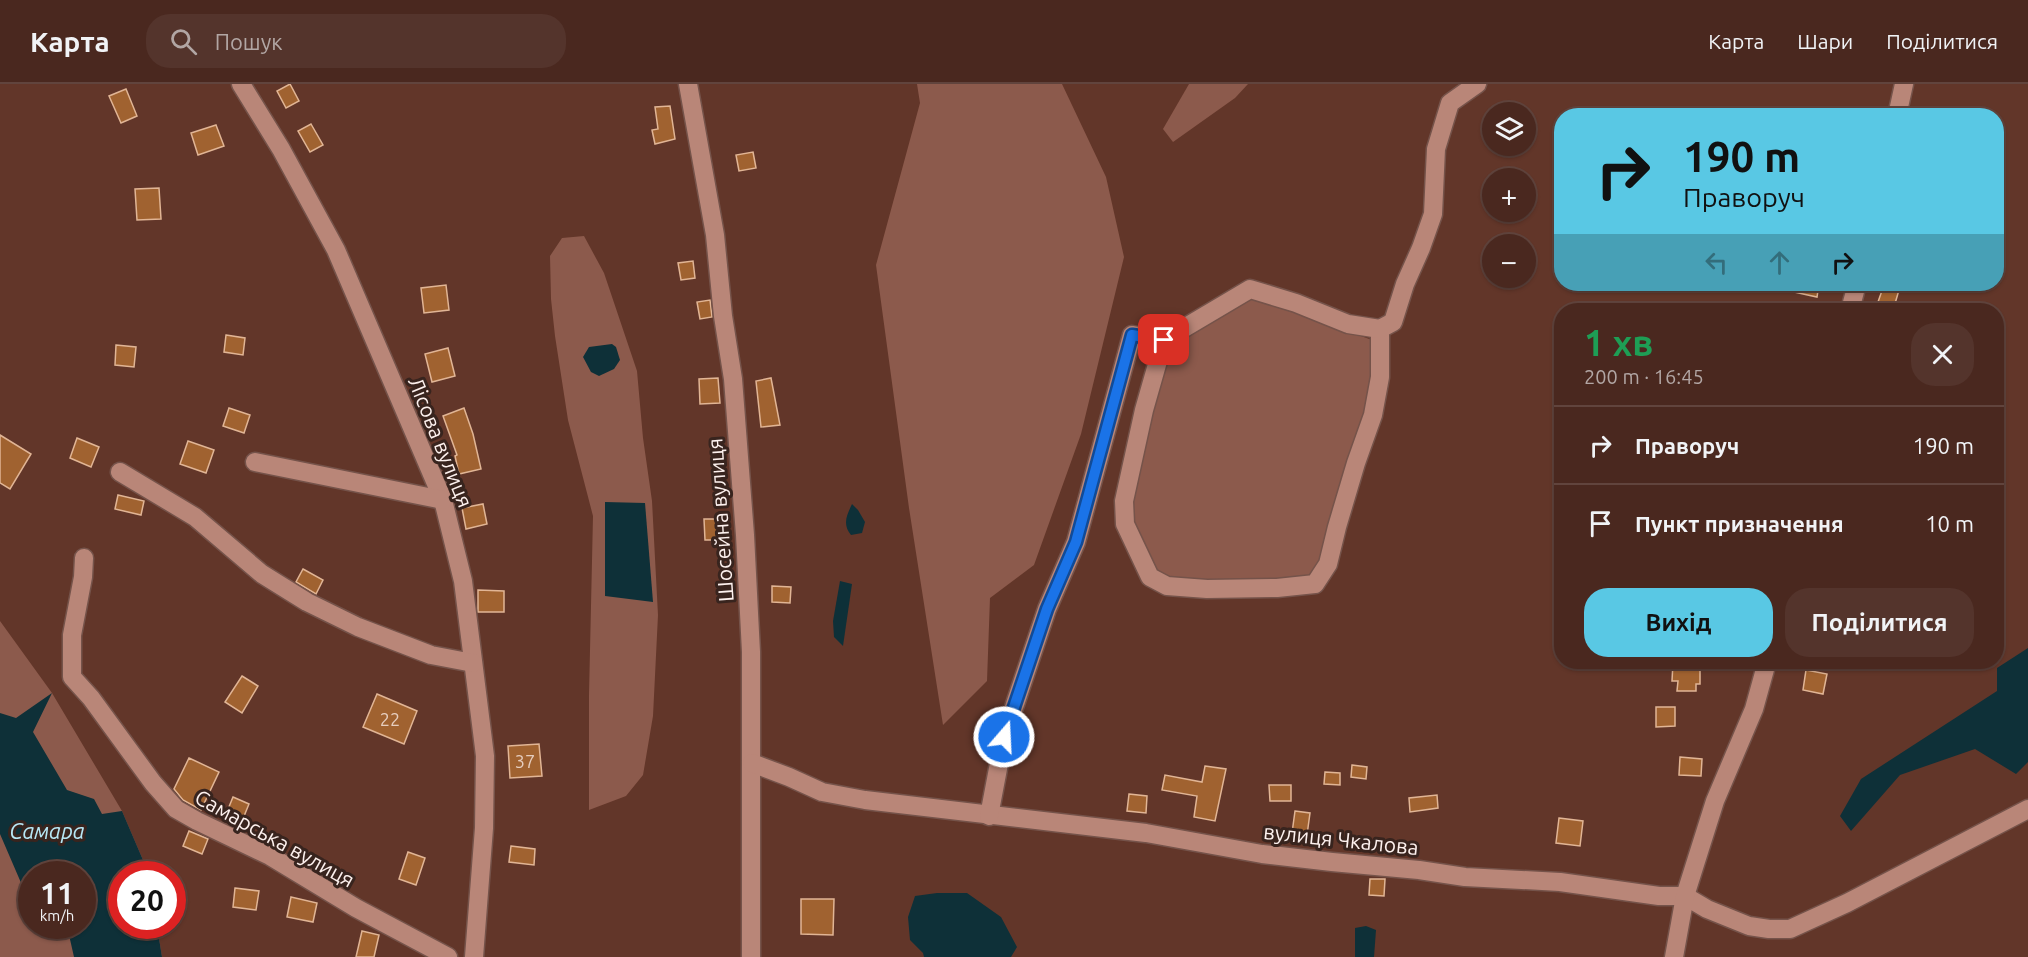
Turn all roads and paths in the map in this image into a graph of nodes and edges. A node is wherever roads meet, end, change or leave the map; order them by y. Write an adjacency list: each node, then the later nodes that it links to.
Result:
1 (241, 84): 10 (street, Лісова вулиця)
2 (688, 84): 14 (street, Шосейна вулиця)
3 (1477, 84): 6 (street)
4 (1904, 84): 5 (street)
5 (1899, 108)
6 (1380, 329): 7 (street); 7 (street)
7 (1164, 340): 16 (street)
8 (255, 462): 10 (street)
9 (120, 472): 12 (street)
10 (443, 500): 12 (street, Лісова вулиця)
11 (84, 558): 18 (street, Самарська вулиця)
12 (474, 663): 19 (street, Лісова вулиця)
13 (1765, 669): 17 (street)
14 (752, 763): 16 (street, вулиця Чкалова); 20 (street, Шосейна вулиця)
15 (2028, 808): 17 (street)
16 (989, 816): 17 (street, вулиця Чкалова)
17 (1685, 896): 21 (street)
18 (448, 957)
19 (474, 957)
20 (751, 957)
21 (1674, 957)

